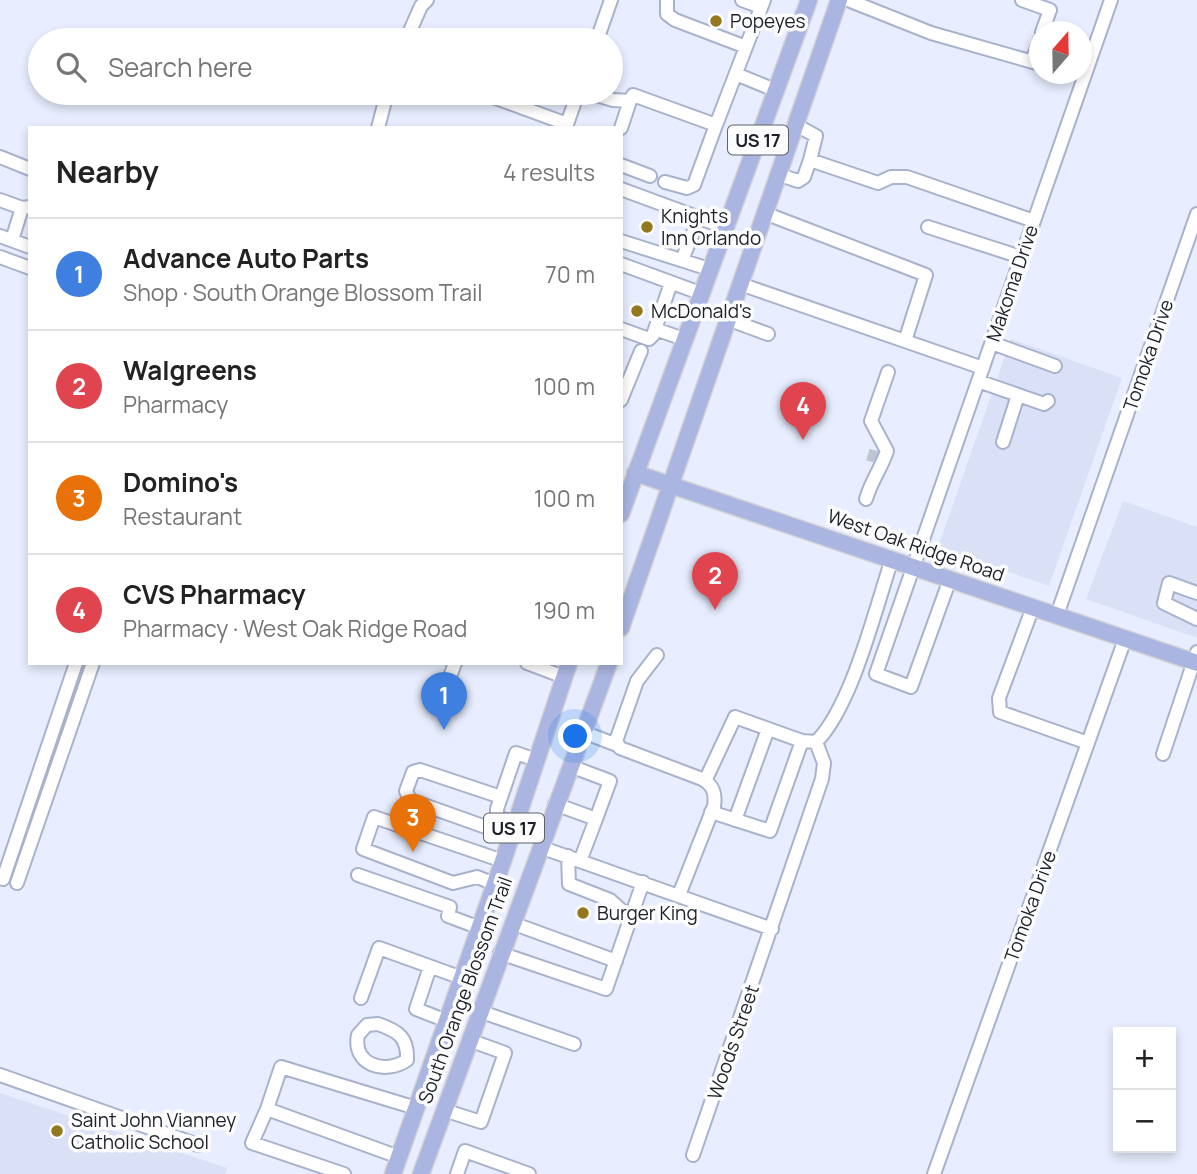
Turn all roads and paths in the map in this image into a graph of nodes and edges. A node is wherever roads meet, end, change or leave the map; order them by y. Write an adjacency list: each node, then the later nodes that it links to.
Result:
1 (426, 0): 12 (street)
2 (611, 0): 13 (street)
3 (667, 0): 14 (street)
4 (741, 0): 10 (street)
5 (809, 0): 17 (main road, US 17)
6 (839, 0): 24 (main road, US 17)
7 (848, 0): 15 (street)
8 (1022, 0): 11 (street)
9 (1111, 0): 40 (street, Makoma Drive)
10 (762, 4): 14 (street)
11 (1046, 21)
12 (411, 28)
13 (601, 28)
14 (746, 47): 16 (street)
15 (1029, 60)
16 (736, 74): 17 (street); 23 (street)
17 (777, 91): 41 (main road, US 17)
18 (623, 101): 19 (street)
19 (630, 101): 23 (street); 26 (street)
20 (384, 105): 25 (street)
21 (515, 105): 22 (street)
22 (574, 105)
23 (716, 125): 33 (street)
24 (796, 125): 28 (street); 31 (main road, US 17)
25 (379, 126)
26 (622, 126)
27 (0, 158): 30 (street)
28 (810, 160): 31 (street); 40 (street)
29 (623, 165): 32 (street)
30 (28, 168)
31 (779, 175): 37 (main road, US 17)
32 (650, 176)
33 (665, 182)
34 (623, 190): 39 (street)
35 (0, 200): 36 (street)
36 (26, 207): 43 (street)
37 (767, 214): 53 (main road, US 17); 61 (street)
38 (1197, 214): 83 (street, Tomoka Drive)
39 (699, 218): 41 (street); 48 (street)
40 (1034, 221): 47 (street, Makoma Drive)
41 (724, 227): 51 (main road, US 17)
42 (928, 227): 47 (street)
43 (6, 238): 45 (street)
44 (623, 242): 48 (street)
45 (28, 246)
46 (0, 257): 50 (street)
47 (1021, 257): 62 (street, Makoma Drive)
48 (682, 260): 51 (street)
49 (623, 265): 52 (street)
50 (28, 267)
51 (709, 269): 54 (main road, US 17)
52 (671, 283): 54 (street); 58 (street)
53 (743, 285): 55 (main road, US 17); 61 (street)
54 (700, 293): 60 (main road, US 17)
55 (730, 320): 59 (street); 75 (main road, US 17)
56 (623, 324): 58 (street)
57 (623, 331): 58 (street)
58 (654, 332): 60 (street)
59 (768, 334)
60 (684, 339): 74 (main road, US 17)
61 (905, 341): 65 (street)
62 (992, 343): 64 (street); 65 (street, Makoma Drive)
63 (641, 351): 68 (street)
64 (1055, 366)
65 (983, 368): 67 (street, Makoma Drive)
66 (888, 372): 71 (street)
67 (978, 381): 69 (street); 79 (street, Makoma Drive)
68 (623, 395)
69 (1018, 395): 70 (street); 72 (street)
70 (1048, 401)
71 (881, 434): 73 (street); 76 (street)
72 (1003, 442)
73 (876, 448)
74 (628, 470): 75 (main road, West Oak Ridge Road); 77 (main road, US 17)
75 (672, 486): 78 (main road, West Oak Ridge Road); 85 (main road, US 17)
76 (866, 499)
77 (623, 501)
78 (892, 559): 79 (main road, West Oak Ridge Road); 97 (street)
79 (914, 566): 80 (main road, West Oak Ridge Road); 80 (street, Makoma Drive)
80 (950, 579): 82 (main road, West Oak Ridge Road)
81 (1197, 593): 84 (street)
82 (1033, 607): 83 (main road, West Oak Ridge Road); 98 (street)
83 (1057, 615): 86 (main road, West Oak Ridge Road)
84 (1197, 619)
85 (623, 622)
86 (1125, 639): 88 (main road, West Oak Ridge Road); 98 (street, Tomoka Drive)
87 (657, 655): 99 (street)
88 (1196, 659): 100 (street)
89 (75, 665): 114 (street)
90 (92, 665): 116 (street)
91 (538, 665): 93 (street)
92 (608, 665): 95 (main road, South Orange Blossom Trail / US 17)
93 (566, 670): 101 (main road, South Orange Blossom Trail / US 17)
94 (768, 730): 96 (street); 103 (street); 108 (street)
95 (583, 732): 99 (street); 102 (main road, South Orange Blossom Trail / US 17)
96 (802, 741): 97 (street); 108 (street)
97 (817, 741): 122 (street, Woods Street)
98 (1088, 743): 146 (street, Tomoka Drive)
99 (617, 745): 103 (street)
100 (1163, 754)
101 (536, 760): 104 (street); 109 (main road, South Orange Blossom Trail / US 17)
102 (570, 766): 105 (main road, South Orange Blossom Trail / US 17); 107 (street)
103 (705, 780): 106 (street)
104 (501, 797): 109 (street); 109 (street)
105 (555, 804): 107 (street); 110 (main road, South Orange Blossom Trail / US 17)
106 (711, 812): 108 (street); 118 (street)
107 (596, 819): 111 (street)
108 (735, 820)
109 (513, 830): 112 (main road, South Orange Blossom Trail / US 17)
110 (540, 847): 111 (street); 120 (main road, South Orange Blossom Trail / US 17)
111 (574, 859): 115 (street); 119 (street)
112 (503, 861): 117 (main road, South Orange Blossom Trail / US 17); 117 (street)
113 (358, 875): 121 (street)
114 (3, 878)
115 (643, 882): 118 (street); 119 (street)
116 (17, 883)
117 (495, 884): 121 (main road, South Orange Blossom Trail / US 17)
118 (678, 895): 122 (street)
119 (633, 914): 124 (street)
120 (512, 923): 123 (main road, South Orange Blossom Trail / US 17); 124 (street)
121 (480, 928): 126 (main road, South Orange Blossom Trail / US 17)
122 (772, 929): 139 (street, Woods Street)
123 (500, 953): 124 (street); 128 (main road, South Orange Blossom Trail / US 17)
124 (616, 961)
125 (430, 967): 126 (street); 127 (street); 129 (street)
126 (462, 978): 129 (main road, South Orange Blossom Trail / US 17)
127 (361, 998)
128 (479, 1011): 130 (main road, South Orange Blossom Trail / US 17); 131 (street)
129 (447, 1021): 133 (main road, South Orange Blossom Trail / US 17)
130 (469, 1040): 137 (main road, South Orange Blossom Trail / US 17); 137 (street)
131 (574, 1044)
132 (407, 1060): 133 (street)
133 (430, 1068): 135 (main road, South Orange Blossom Trail / US 17)
134 (0, 1075): 138 (street)
135 (416, 1108): 136 (street); 140 (main road, South Orange Blossom Trail / US 17)
136 (267, 1109): 140 (street); 141 (street)
137 (444, 1110): 143 (main road, South Orange Blossom Trail / US 17)
138 (198, 1145)
139 (693, 1155)
140 (399, 1157): 142 (main road, South Orange Blossom Trail / US 17)
141 (344, 1174)
142 (393, 1174)
143 (421, 1174)
144 (457, 1174): 145 (street)
145 (529, 1174)
146 (934, 1174)

